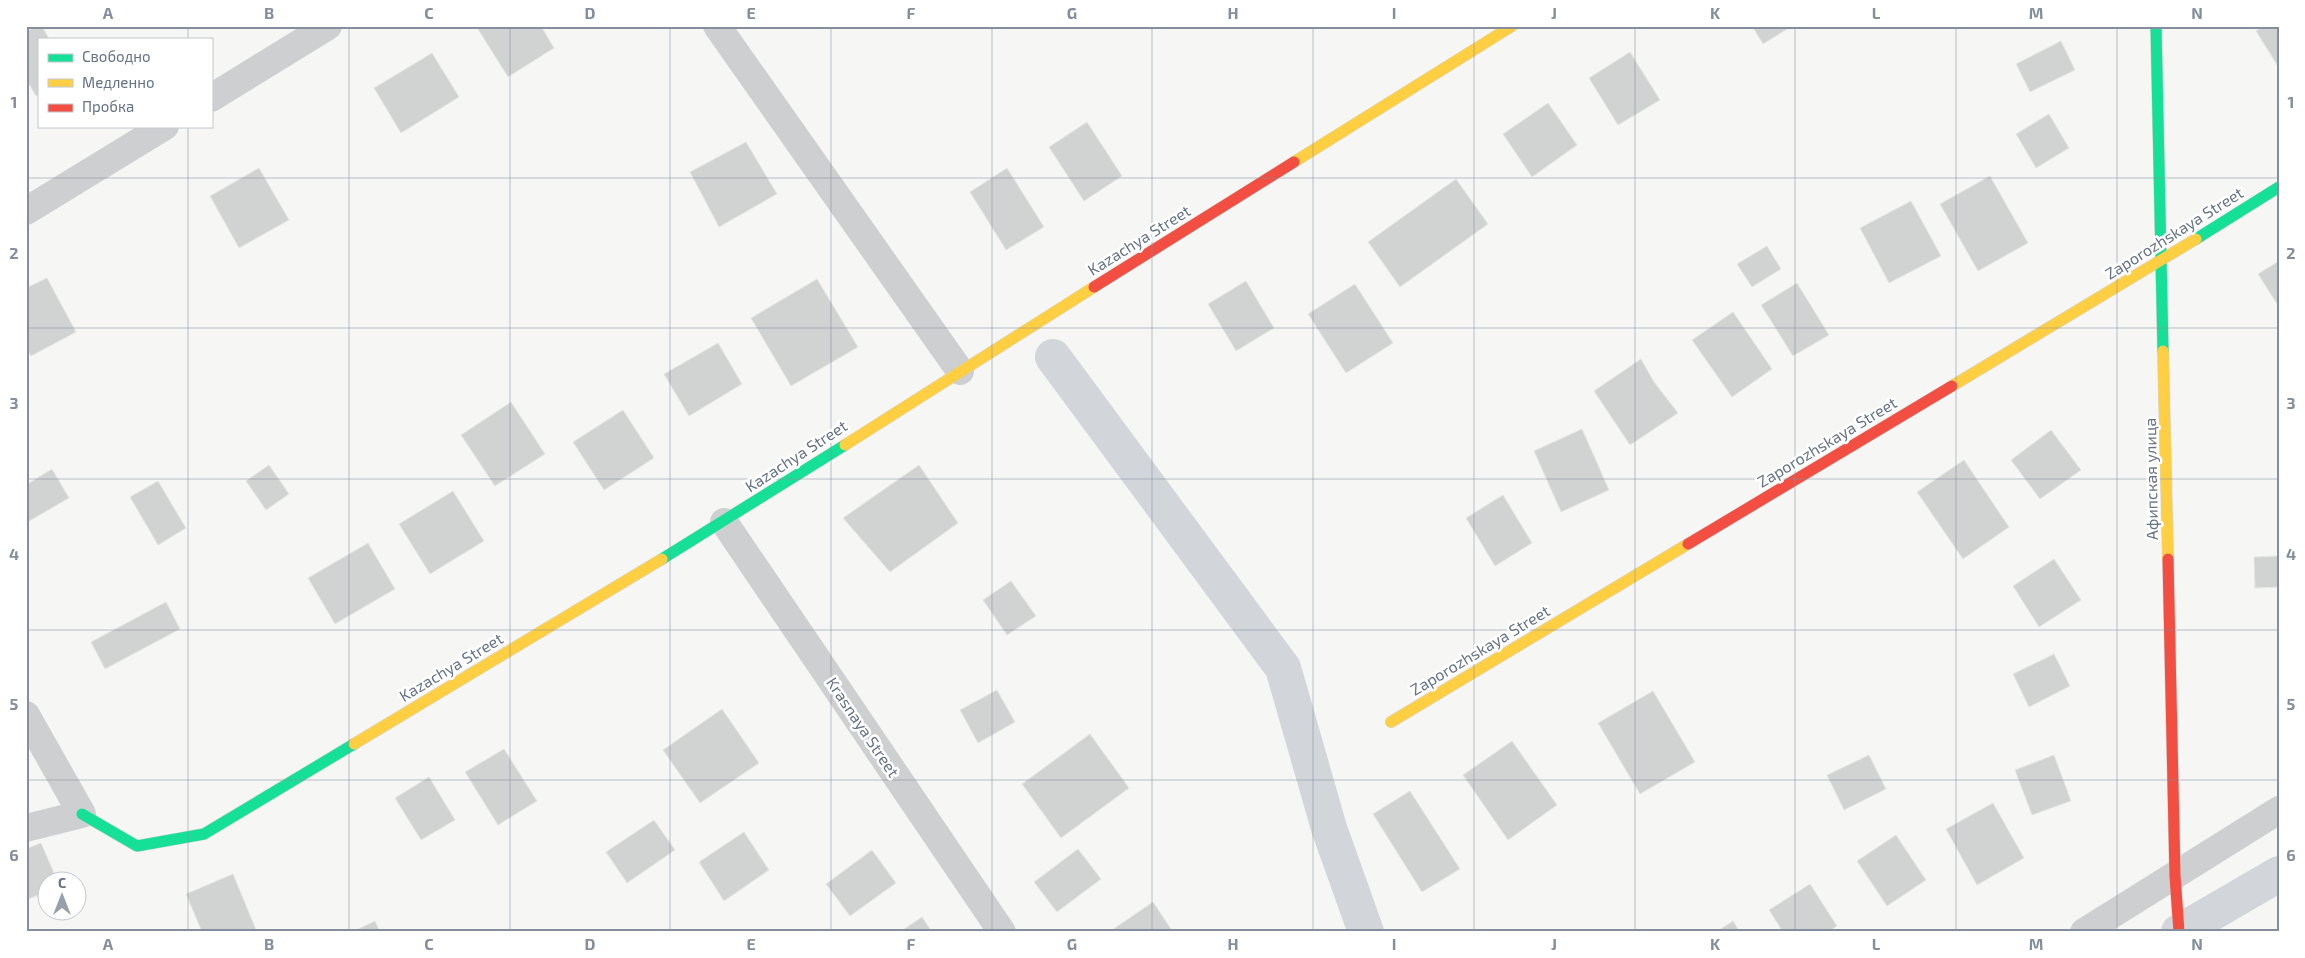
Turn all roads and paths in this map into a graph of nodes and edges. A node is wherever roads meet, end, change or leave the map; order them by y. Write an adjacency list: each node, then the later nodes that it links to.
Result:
1 (328, 26): 5 (street)
2 (717, 26): 10 (street)
3 (1512, 26): 10 (street, Kazachya Street)
4 (2156, 26): 9 (street, Афипская улица)
5 (212, 97)
6 (162, 128): 8 (street)
7 (2279, 187): 9 (street, Zaporozhskaya Street)
8 (26, 211)
9 (2163, 260): 13 (street, Zaporozhskaya Street); 17 (street, Афипская улица)
10 (960, 372): 11 (street, Kazachya Street)
11 (724, 522): 15 (street, Kazachya Street); 18 (street, Krasnaya Street)
12 (26, 715): 15 (street)
13 (1391, 722)
14 (2279, 810): 17 (street)
15 (82, 814): 16 (street)
16 (26, 828)
17 (2175, 876): 19 (street); 20 (street, Афипская улица)
18 (1002, 932)
19 (2084, 932)
20 (2179, 932)

